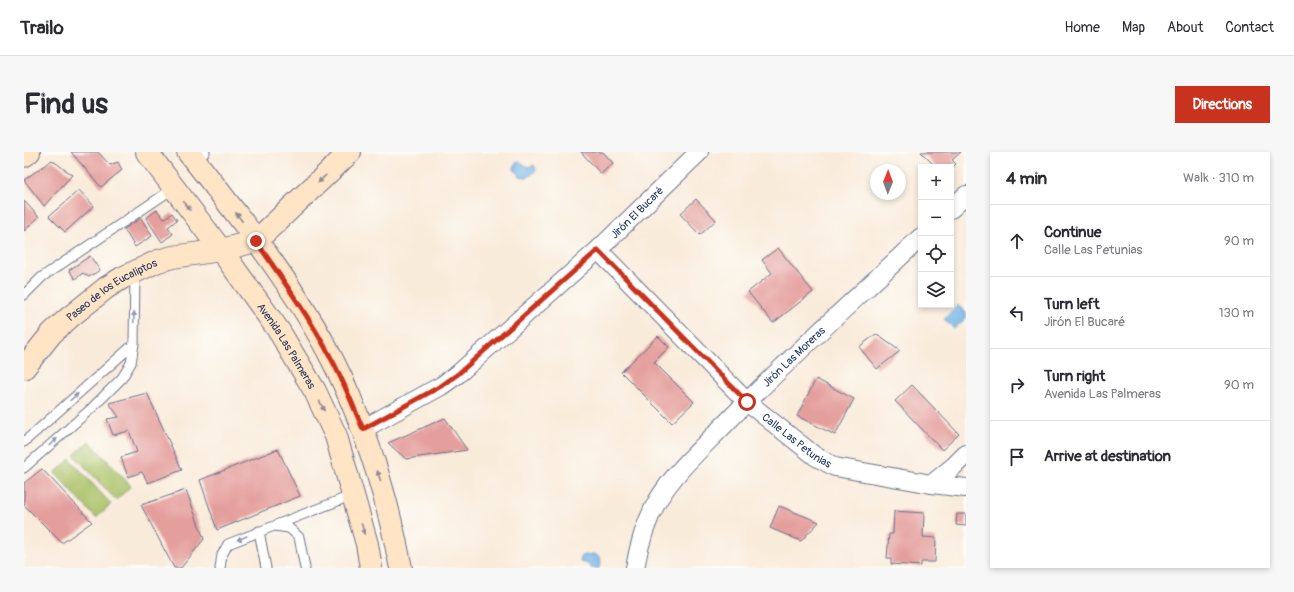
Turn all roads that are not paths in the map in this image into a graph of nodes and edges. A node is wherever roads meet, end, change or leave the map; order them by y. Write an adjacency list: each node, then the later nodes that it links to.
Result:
1 (29, 152): 5 (main road)
2 (147, 152): 7 (main road, Avenida Las Palmeras)
3 (350, 152): 11 (main road, one-way to 11)
4 (699, 152): 13 (street, Jirón El Bucaré)
5 (24, 156)
6 (196, 156): 11 (main road, one-way to 6)
7 (174, 188): 12 (main road, Avenida Las Palmeras, one-way to 12); 15 (lane)
8 (966, 195): 9 (street)
9 (954, 206)
10 (918, 240): 18 (street, Jirón Las Moreras)
11 (256, 241): 12 (main road, Paseo de los Eucaliptos); 19 (main road)
12 (221, 250): 14 (main road, Paseo de los Eucaliptos); 25 (main road, Avenida Las Palmeras, one-way to 25)
13 (598, 250): 18 (street, Calle Las Petunias); 19 (street, Jirón El Bucaré)
14 (135, 272): 16 (lane, one-way to 14); 17 (main road, Paseo de los Eucaliptos)
15 (24, 295)
16 (134, 344): 20 (lane, one-way to 16); 22 (lane, one-way to 16)
17 (24, 368)
18 (747, 402): 23 (street, Calle Las Petunias); 33 (street, Jirón Las Moreras)
19 (363, 429): 32 (main road, one-way to 19)
20 (24, 442)
21 (966, 454): 23 (street)
22 (24, 468)
23 (932, 484): 24 (street, Calle Las Petunias)
24 (966, 488)
25 (353, 495): 26 (lane); 31 (main road, Avenida Las Palmeras, one-way to 31)
26 (274, 526): 27 (lane); 30 (lane)
27 (259, 531): 28 (lane, one-way to 28); 29 (lane)
28 (220, 568)
29 (266, 568)
30 (305, 568)
31 (371, 568)
32 (401, 568)
33 (635, 568)

